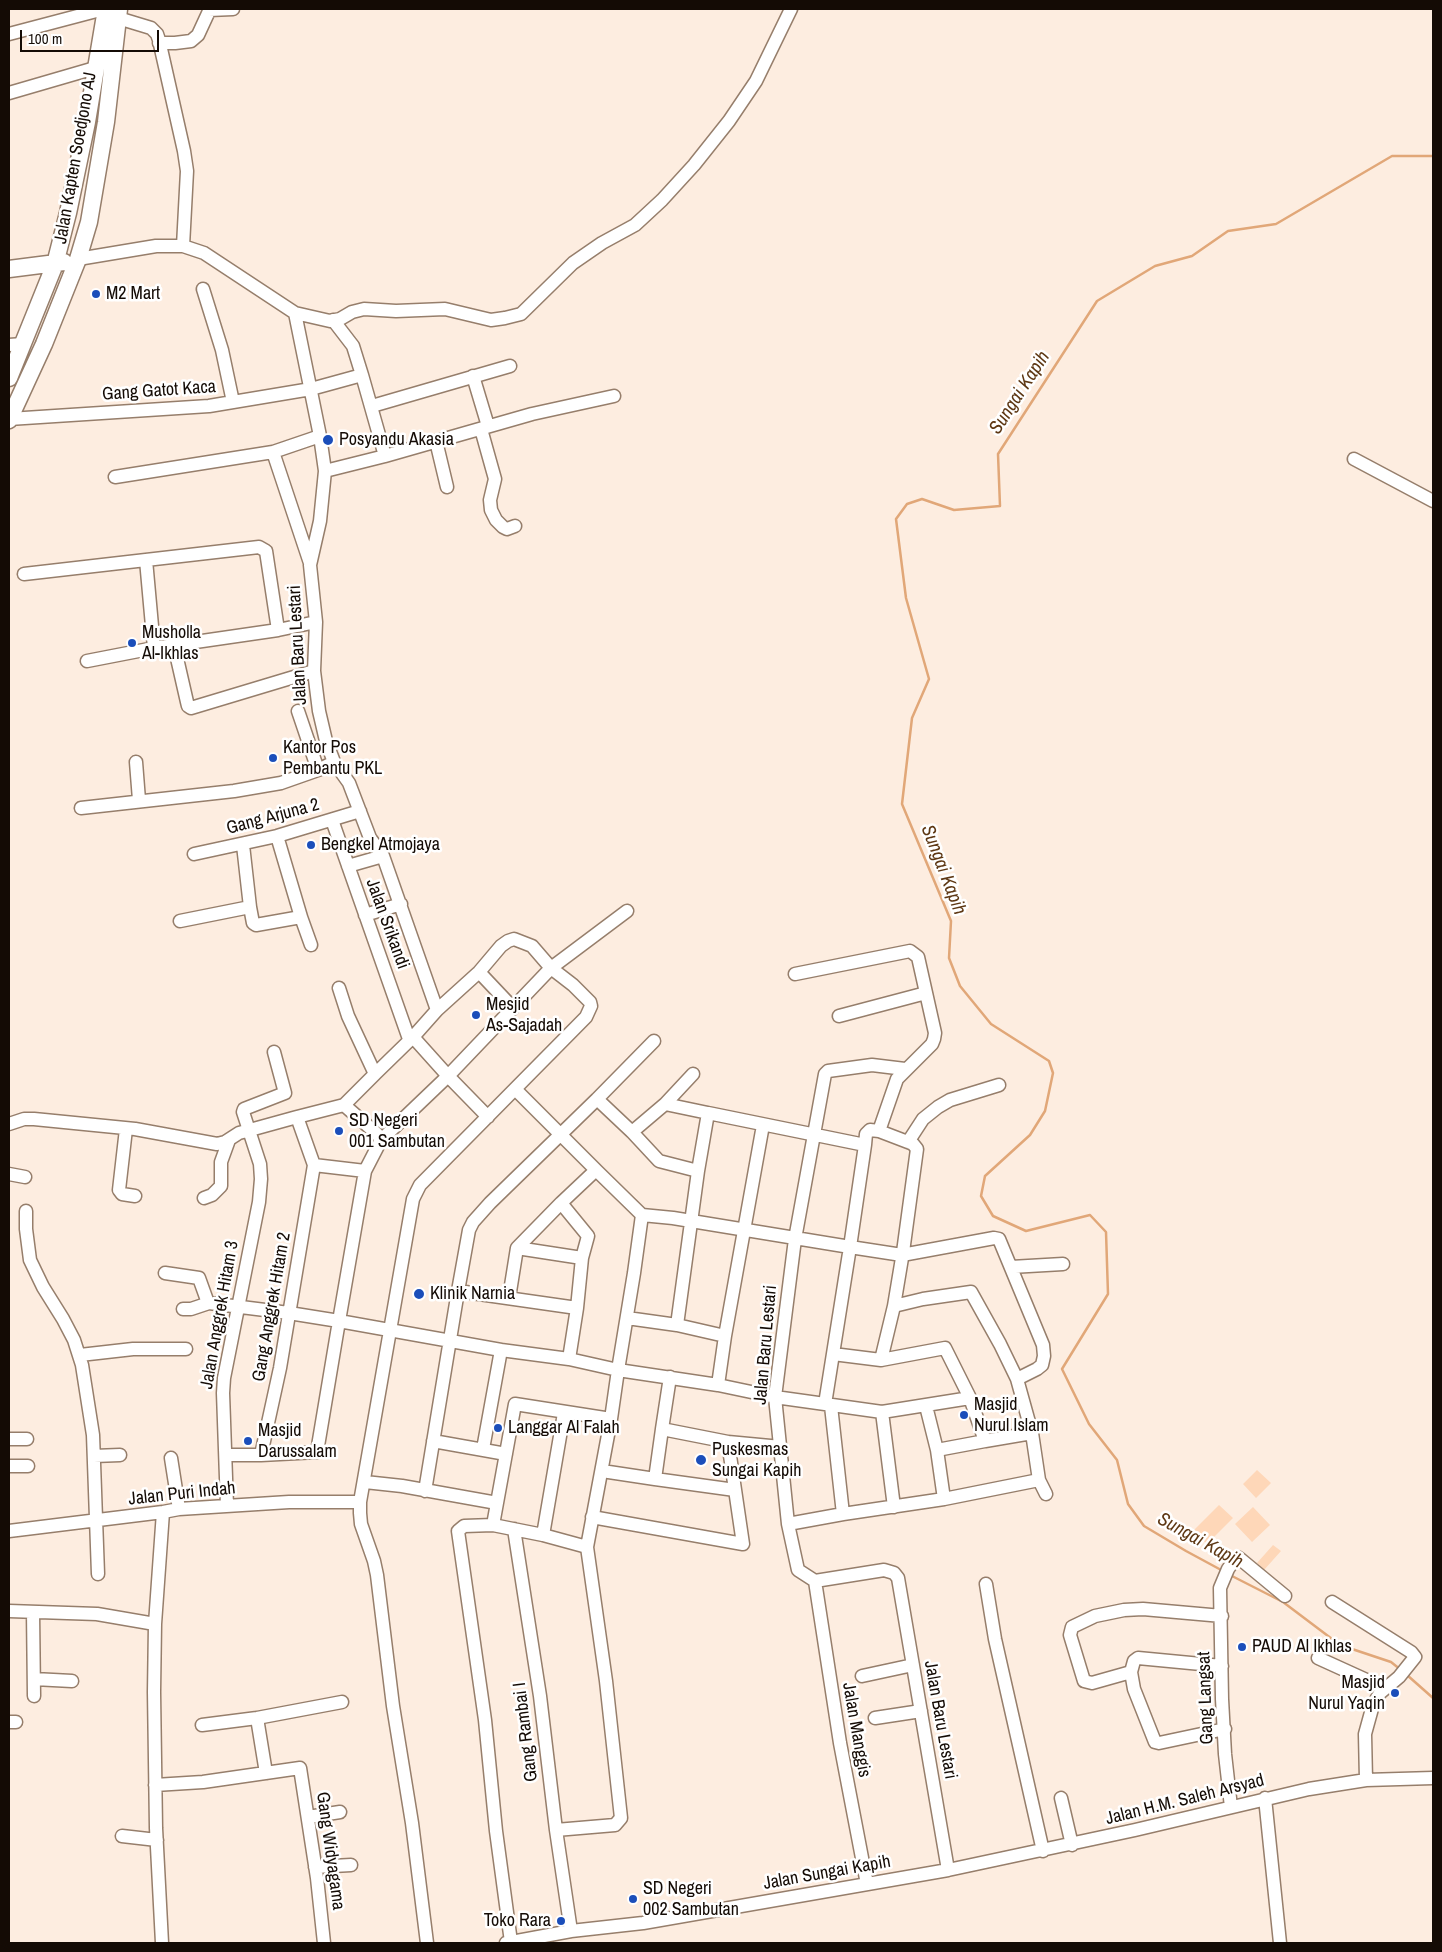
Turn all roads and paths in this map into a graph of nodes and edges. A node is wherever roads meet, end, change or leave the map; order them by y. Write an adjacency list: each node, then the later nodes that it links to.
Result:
1 (210, 9): 2 (street); 6 (street)
2 (233, 9)
3 (791, 9): 15 (street)
4 (112, 11): 5 (street); 6 (street); 7 (main road, Jalan Kapten Soedjono AJ); 10 (main road, Jalan Kapten Soedjono AJ)
5 (9, 34)
6 (159, 43): 9 (street)
7 (95, 68): 8 (street); 11 (main road, Jalan Kapten Soedjono AJ)
8 (9, 93)
9 (183, 246): 10 (street); 14 (street)
10 (78, 259): 11 (main road); 25 (main road, Jalan Kapten Soedjono AJ)
11 (54, 264): 12 (main road); 16 (main road, Jalan Kapten Soedjono AJ)
12 (9, 269)
13 (203, 289): 23 (street)
14 (295, 313): 15 (street); 21 (street, Jalan Baru Lestari)
15 (334, 320): 18 (street)
16 (16, 344): 20 (main road, Jalan Kapten Soedjono AJ)
17 (510, 366): 19 (street)
18 (362, 374): 21 (street, Gang Gatot Kaca); 24 (street)
19 (473, 376): 24 (street); 26 (street)
20 (9, 378)
21 (311, 389): 23 (street, Gang Gatot Kaca); 27 (street, Jalan Baru Lestari)
22 (614, 396): 26 (street)
23 (233, 402): 25 (street, Gang Gatot Kaca)
24 (372, 406): 30 (street)
25 (9, 419)
26 (485, 428): 28 (street); 36 (street)
27 (320, 436): 29 (street); 32 (street, Jalan Baru Lestari)
28 (436, 441): 30 (street); 34 (street)
29 (273, 452): 33 (street); 38 (street)
30 (385, 456): 32 (street)
31 (1354, 459): 35 (street)
32 (325, 471): 38 (street, Jalan Baru Lestari)
33 (115, 477)
34 (447, 486)
35 (1433, 501)
36 (515, 526)
37 (146, 560): 39 (street); 41 (street); 43 (street)
38 (310, 565): 40 (street, Jalan Baru Lestari)
39 (24, 574)
40 (316, 622): 41 (street); 45 (street, Jalan Baru Lestari)
41 (278, 630): 42 (street)
42 (174, 645): 43 (street); 45 (street)
43 (154, 648): 44 (street)
44 (87, 661)
45 (314, 671): 48 (street, Jalan Baru Lestari)
46 (298, 712): 49 (street)
47 (136, 762): 50 (street)
48 (334, 762): 49 (street); 52 (street, Jalan Baru Lestari)
49 (318, 770): 50 (street)
50 (139, 800): 51 (street)
51 (82, 808)
52 (360, 811): 53 (street, Gang Arjuna 2); 57 (street, Jalan Baru Lestari)
53 (332, 820): 54 (street, Gang Arjuna 2); 58 (street, Jalan Srikandi)
54 (277, 836): 55 (street, Gang Arjuna 2); 63 (street)
55 (243, 844): 56 (street, Gang Arjuna 2); 60 (street)
56 (194, 854)
57 (383, 856): 58 (street); 59 (street, Jalan Baru Lestari)
58 (348, 866): 62 (street, Jalan Srikandi)
59 (401, 904): 62 (street); 72 (street, Jalan Baru Lestari)
60 (250, 906): 63 (street); 64 (street)
61 (627, 911): 66 (street)
62 (365, 914): 74 (street, Jalan Srikandi)
63 (301, 917): 65 (street)
64 (180, 921)
65 (312, 945)
66 (552, 968): 67 (street); 71 (street); 82 (street)
67 (480, 972): 71 (street); 72 (street)
68 (795, 974): 70 (street)
69 (339, 988): 78 (street)
70 (926, 993): 73 (street); 77 (street)
71 (513, 1008): 80 (street)
72 (437, 1010): 74 (street)
73 (839, 1016)
74 (411, 1038): 78 (street); 80 (street)
75 (654, 1041): 83 (street)
76 (274, 1052): 93 (street, Jalan Anggrek Hitam 3)
77 (906, 1069): 92 (street); 96 (street, Jalan Baru Lestari)
78 (375, 1074): 85 (street)
79 (693, 1074): 84 (street)
80 (448, 1076): 88 (street); 98 (street)
81 (999, 1085): 99 (street)
82 (516, 1090): 88 (street); 95 (street)
83 (597, 1098): 94 (street); 95 (street)
84 (664, 1104): 86 (street); 94 (street)
85 (344, 1105): 87 (street); 98 (street)
86 (708, 1113): 90 (street); 104 (street)
87 (297, 1117): 93 (street); 101 (street)
88 (488, 1117): 133 (street)
89 (9, 1124): 91 (street)
90 (762, 1124): 96 (street); 113 (street)
91 (126, 1128): 97 (street); 107 (street)
92 (879, 1131): 99 (street); 100 (street)
93 (250, 1132): 97 (street); 125 (street, Jalan Anggrek Hitam 3)
94 (632, 1132): 104 (street)
95 (560, 1133): 102 (street); 122 (street)
96 (813, 1135): 100 (street); 114 (street, Jalan Baru Lestari)
97 (230, 1140): 108 (street)
98 (381, 1140): 103 (street)
99 (908, 1142): 117 (street)
100 (865, 1145): 115 (street)
101 (314, 1165): 103 (street); 129 (street, Gang Anggrek Hitam 2)
102 (596, 1170): 109 (street); 111 (street)
103 (365, 1171): 131 (street)
104 (698, 1171): 112 (street)
105 (9, 1174): 106 (street)
106 (24, 1177)
107 (135, 1196)
108 (204, 1198)
109 (561, 1203): 116 (street); 118 (street)
110 (26, 1211): 139 (street)
111 (642, 1215): 112 (street); 130 (street)
112 (691, 1222): 113 (street); 132 (street)
113 (743, 1230): 114 (street); 134 (street)
114 (795, 1239): 115 (street); 146 (street, Jalan Baru Lestari)
115 (850, 1247): 117 (street); 138 (street)
116 (517, 1248): 118 (street); 123 (street)
117 (902, 1255): 120 (street); 126 (street)
118 (582, 1258): 127 (street)
119 (1063, 1264): 120 (street)
120 (1010, 1268): 144 (street)
121 (165, 1272): 124 (street)
122 (458, 1290): 123 (street); 135 (street)
123 (509, 1298): 127 (street)
124 (208, 1303): 125 (street); 128 (street)
125 (238, 1306): 129 (street); 167 (street, Jalan Anggrek Hitam 3)
126 (894, 1306): 141 (street); 144 (street)
127 (577, 1308): 140 (street)
128 (183, 1309)
129 (289, 1313): 131 (street); 168 (street, Gang Anggrek Hitam 2)
130 (627, 1318): 132 (street); 142 (street)
131 (339, 1321): 133 (street); 168 (street)
132 (677, 1325): 134 (street)
133 (391, 1330): 135 (street); 176 (street)
134 (725, 1336): 145 (street)
135 (449, 1340): 137 (street); 159 (street)
136 (186, 1349): 139 (street)
137 (501, 1350): 140 (street); 148 (street)
138 (833, 1354): 141 (street); 150 (street)
139 (80, 1355): 169 (street)
140 (569, 1359): 142 (street)
141 (881, 1360): 147 (street)
142 (618, 1370): 143 (street); 154 (street)
143 (670, 1377): 145 (street); 155 (street)
144 (1017, 1379): 156 (street)
145 (718, 1384): 146 (street)
146 (775, 1396): 150 (street); 162 (street, Jalan Baru Lestari)
147 (970, 1398): 151 (street); 160 (street)
148 (492, 1401): 149 (street); 163 (street)
149 (515, 1404): 153 (street); 165 (street)
150 (828, 1405): 152 (street); 187 (street)
151 (926, 1406): 152 (street); 164 (street)
152 (882, 1412): 184 (street)
153 (564, 1413): 154 (street); 194 (street)
154 (611, 1420): 173 (street)
155 (662, 1430): 161 (street); 174 (street)
156 (1032, 1433): 160 (street); 175 (street)
157 (9, 1439): 158 (street)
158 (27, 1439)
159 (433, 1441): 163 (street); 178 (street)
160 (985, 1441): 164 (street)
161 (728, 1442): 162 (street); 177 (street)
162 (781, 1447): 190 (street, Jalan Baru Lestari)
163 (483, 1449): 165 (street)
164 (937, 1450): 180 (street)
165 (506, 1454): 182 (street)
166 (120, 1455): 169 (street)
167 (226, 1455): 168 (street); 183 (street, Jalan Anggrek Hitam 3)
168 (261, 1455)
169 (94, 1456): 189 (street)
170 (171, 1458): 185 (street)
171 (9, 1466): 172 (street)
172 (28, 1466)
173 (602, 1471): 174 (street); 188 (street)
174 (655, 1480): 177 (street)
175 (1039, 1480): 179 (street); 180 (street)
176 (365, 1482): 178 (street); 181 (street)
177 (735, 1490): 188 (street)
178 (425, 1491): 182 (street)
179 (1046, 1494)
180 (944, 1499): 184 (street)
181 (360, 1502): 183 (street, Jalan Puri Indah); 241 (street)
182 (497, 1503): 191 (street)
183 (227, 1506): 185 (street, Jalan Puri Indah)
184 (894, 1508): 187 (street)
185 (179, 1509): 186 (street, Jalan Puri Indah)
186 (163, 1512): 189 (street, Jalan Puri Indah); 204 (street)
187 (843, 1514): 190 (street)
188 (592, 1517): 195 (street)
189 (96, 1521): 193 (street, Jalan Puri Indah); 196 (street)
190 (788, 1524): 197 (street, Jalan Baru Lestari)
191 (493, 1525): 192 (street); 242 (street)
192 (514, 1530): 194 (street); 229 (street, Gang Rambai I)
193 (9, 1531)
194 (543, 1535): 195 (street)
195 (588, 1547): 229 (street)
196 (98, 1574)
197 (815, 1580): 206 (street, Jalan Baru Lestari); 237 (street, Jalan Manggis)
198 (986, 1584): 233 (street)
199 (1285, 1596): 203 (street, Gang Langsat)
200 (1332, 1602): 212 (street)
201 (9, 1611): 202 (street)
202 (33, 1612): 204 (street); 210 (street)
203 (1222, 1616): 207 (street, Gang Langsat); 208 (street)
204 (155, 1624): 223 (street)
205 (1318, 1658): 212 (street)
206 (913, 1665): 209 (street); 215 (street, Jalan Baru Lestari)
207 (1222, 1666): 208 (street); 219 (street, Gang Langsat)
208 (1131, 1672): 219 (street)
209 (862, 1676)
210 (34, 1679): 211 (street); 213 (street)
211 (72, 1681)
212 (1384, 1688): 222 (street)
213 (34, 1696)
214 (342, 1702): 216 (street)
215 (920, 1711): 217 (street); 236 (street, Jalan Baru Lestari)
216 (257, 1718): 218 (street); 220 (street)
217 (875, 1718)
218 (202, 1725)
219 (1224, 1729): 226 (street, Gang Langsat)
220 (266, 1773): 223 (street); 228 (street, Gang Widyagama)
221 (1433, 1778): 222 (street, Jalan H.M. Saleh Arsyad)
222 (1366, 1780): 225 (street, Jalan H.M. Saleh Arsyad)
223 (155, 1785): 231 (street)
224 (1061, 1798): 232 (street)
225 (1265, 1798): 226 (street, Jalan H.M. Saleh Arsyad); 243 (street)
226 (1231, 1807): 232 (street, Jalan H.M. Saleh Arsyad)
227 (340, 1812): 228 (street)
228 (308, 1817): 235 (street, Gang Widyagama)
229 (556, 1830): 238 (street, Gang Rambai I)
230 (122, 1836): 231 (street)
231 (157, 1840): 239 (street)
232 (1072, 1845): 233 (street, Jalan H.M. Saleh Arsyad)
233 (1043, 1851): 236 (street, Jalan H.M. Saleh Arsyad)
234 (351, 1865): 235 (street)
235 (315, 1867): 240 (street, Gang Widyagama)
236 (948, 1870): 237 (street, Jalan Sungai Kapih)
237 (867, 1884): 238 (street, Jalan Sungai Kapih)
238 (571, 1931): 242 (street, Jalan Sungai Kapih)
239 (162, 1943)
240 (324, 1943)
241 (427, 1943)
242 (508, 1943)
243 (1280, 1943)

